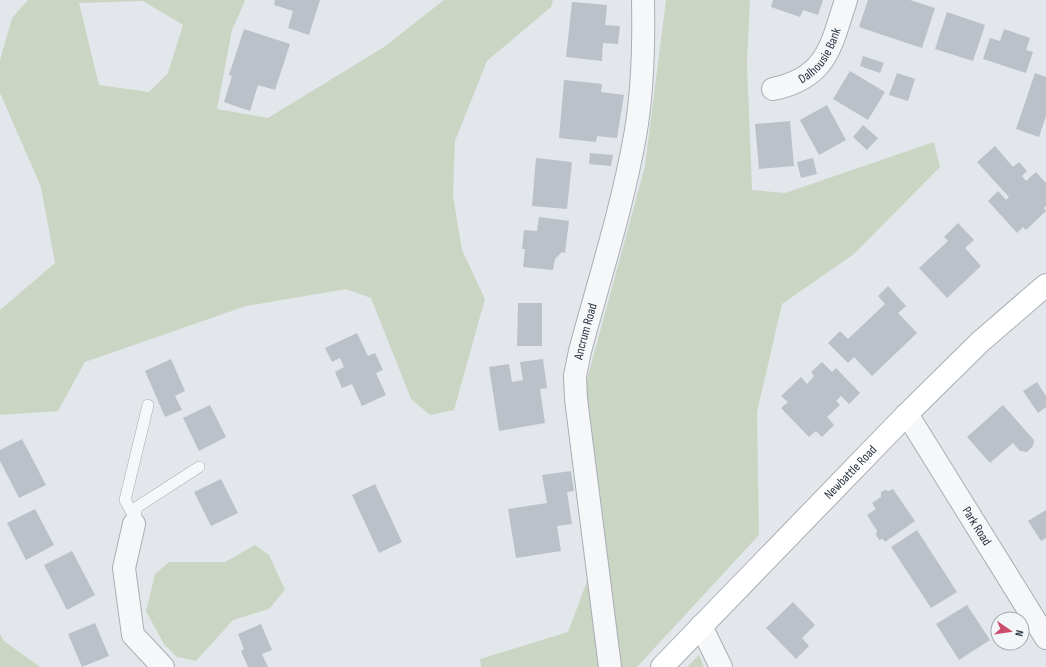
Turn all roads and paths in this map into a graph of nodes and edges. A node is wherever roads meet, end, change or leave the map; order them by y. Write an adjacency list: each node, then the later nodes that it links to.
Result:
1 (643, 0): 12 (street, Ancrum Road)
2 (846, 0): 3 (street, Dalhousie Bank)
3 (773, 89)
4 (1046, 285): 6 (main road, Newbattle Road)
5 (148, 405): 8 (lane)
6 (907, 414): 9 (main road, Newbattle Road); 10 (street, Park Road)
7 (199, 467): 8 (lane)
8 (134, 521): 11 (street)
9 (696, 631): 13 (main road, Newbattle Road); 14 (street)
10 (1046, 638)
11 (163, 667)
12 (610, 667)
13 (662, 667)
14 (721, 667)

